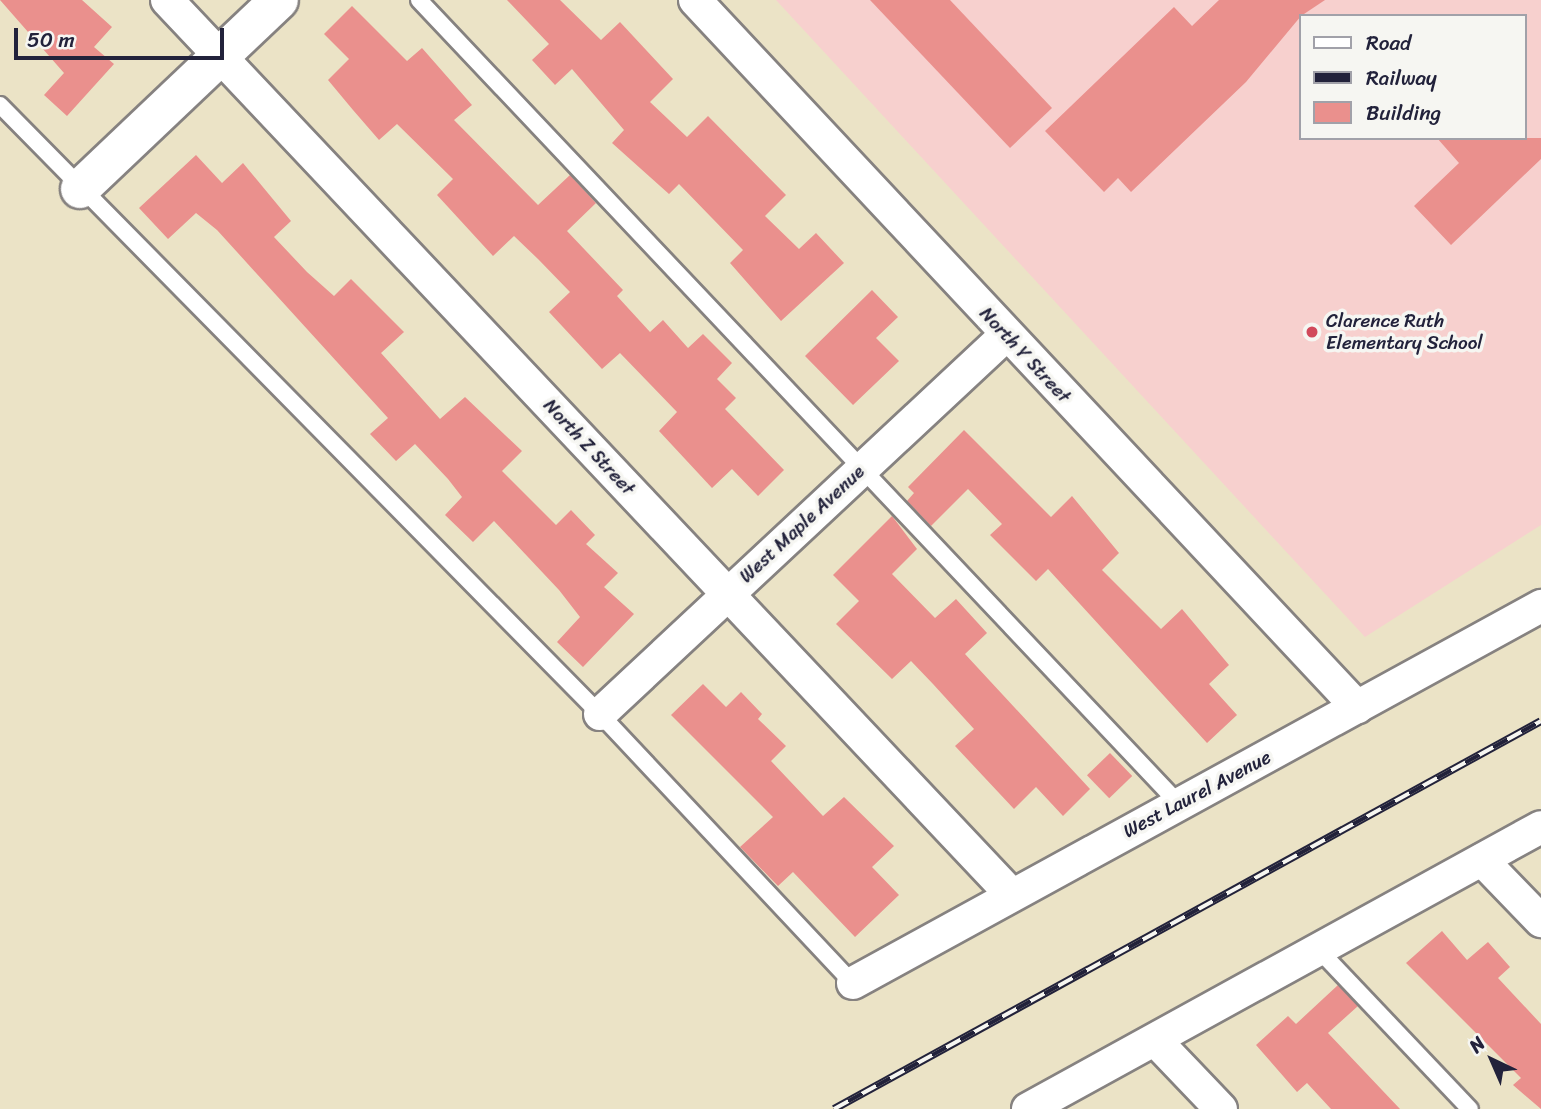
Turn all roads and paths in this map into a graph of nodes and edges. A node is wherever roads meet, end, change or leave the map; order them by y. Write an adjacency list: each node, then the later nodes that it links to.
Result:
1 (167, 0): 5 (street, North Z Street)
2 (279, 0): 5 (street)
3 (419, 0): 9 (lane)
4 (695, 0): 8 (street, North Y Street)
5 (220, 55): 7 (street); 10 (street, North Z Street)
6 (0, 105): 7 (lane)
7 (80, 189): 13 (lane)
8 (1006, 335): 9 (street, West Maple Avenue); 12 (street, North Y Street)
9 (861, 470): 10 (street, West Maple Avenue); 14 (lane)
10 (728, 593): 13 (street, West Maple Avenue); 17 (street, North Z Street)
11 (1541, 606): 12 (street, West Laurel Avenue)
12 (1357, 707): 14 (street, West Laurel Avenue)
13 (600, 714): 20 (lane)
14 (1179, 804): 17 (street, West Laurel Avenue)
15 (1541, 827): 16 (street)
16 (1482, 860): 18 (street); 19 (street)
17 (1011, 894): 20 (street, West Laurel Avenue)
18 (1541, 921)
19 (1319, 950): 21 (street); 24 (lane)
20 (853, 983)
21 (1156, 1041): 22 (street); 23 (street)
22 (1028, 1109)
23 (1221, 1109)
24 (1470, 1109)

